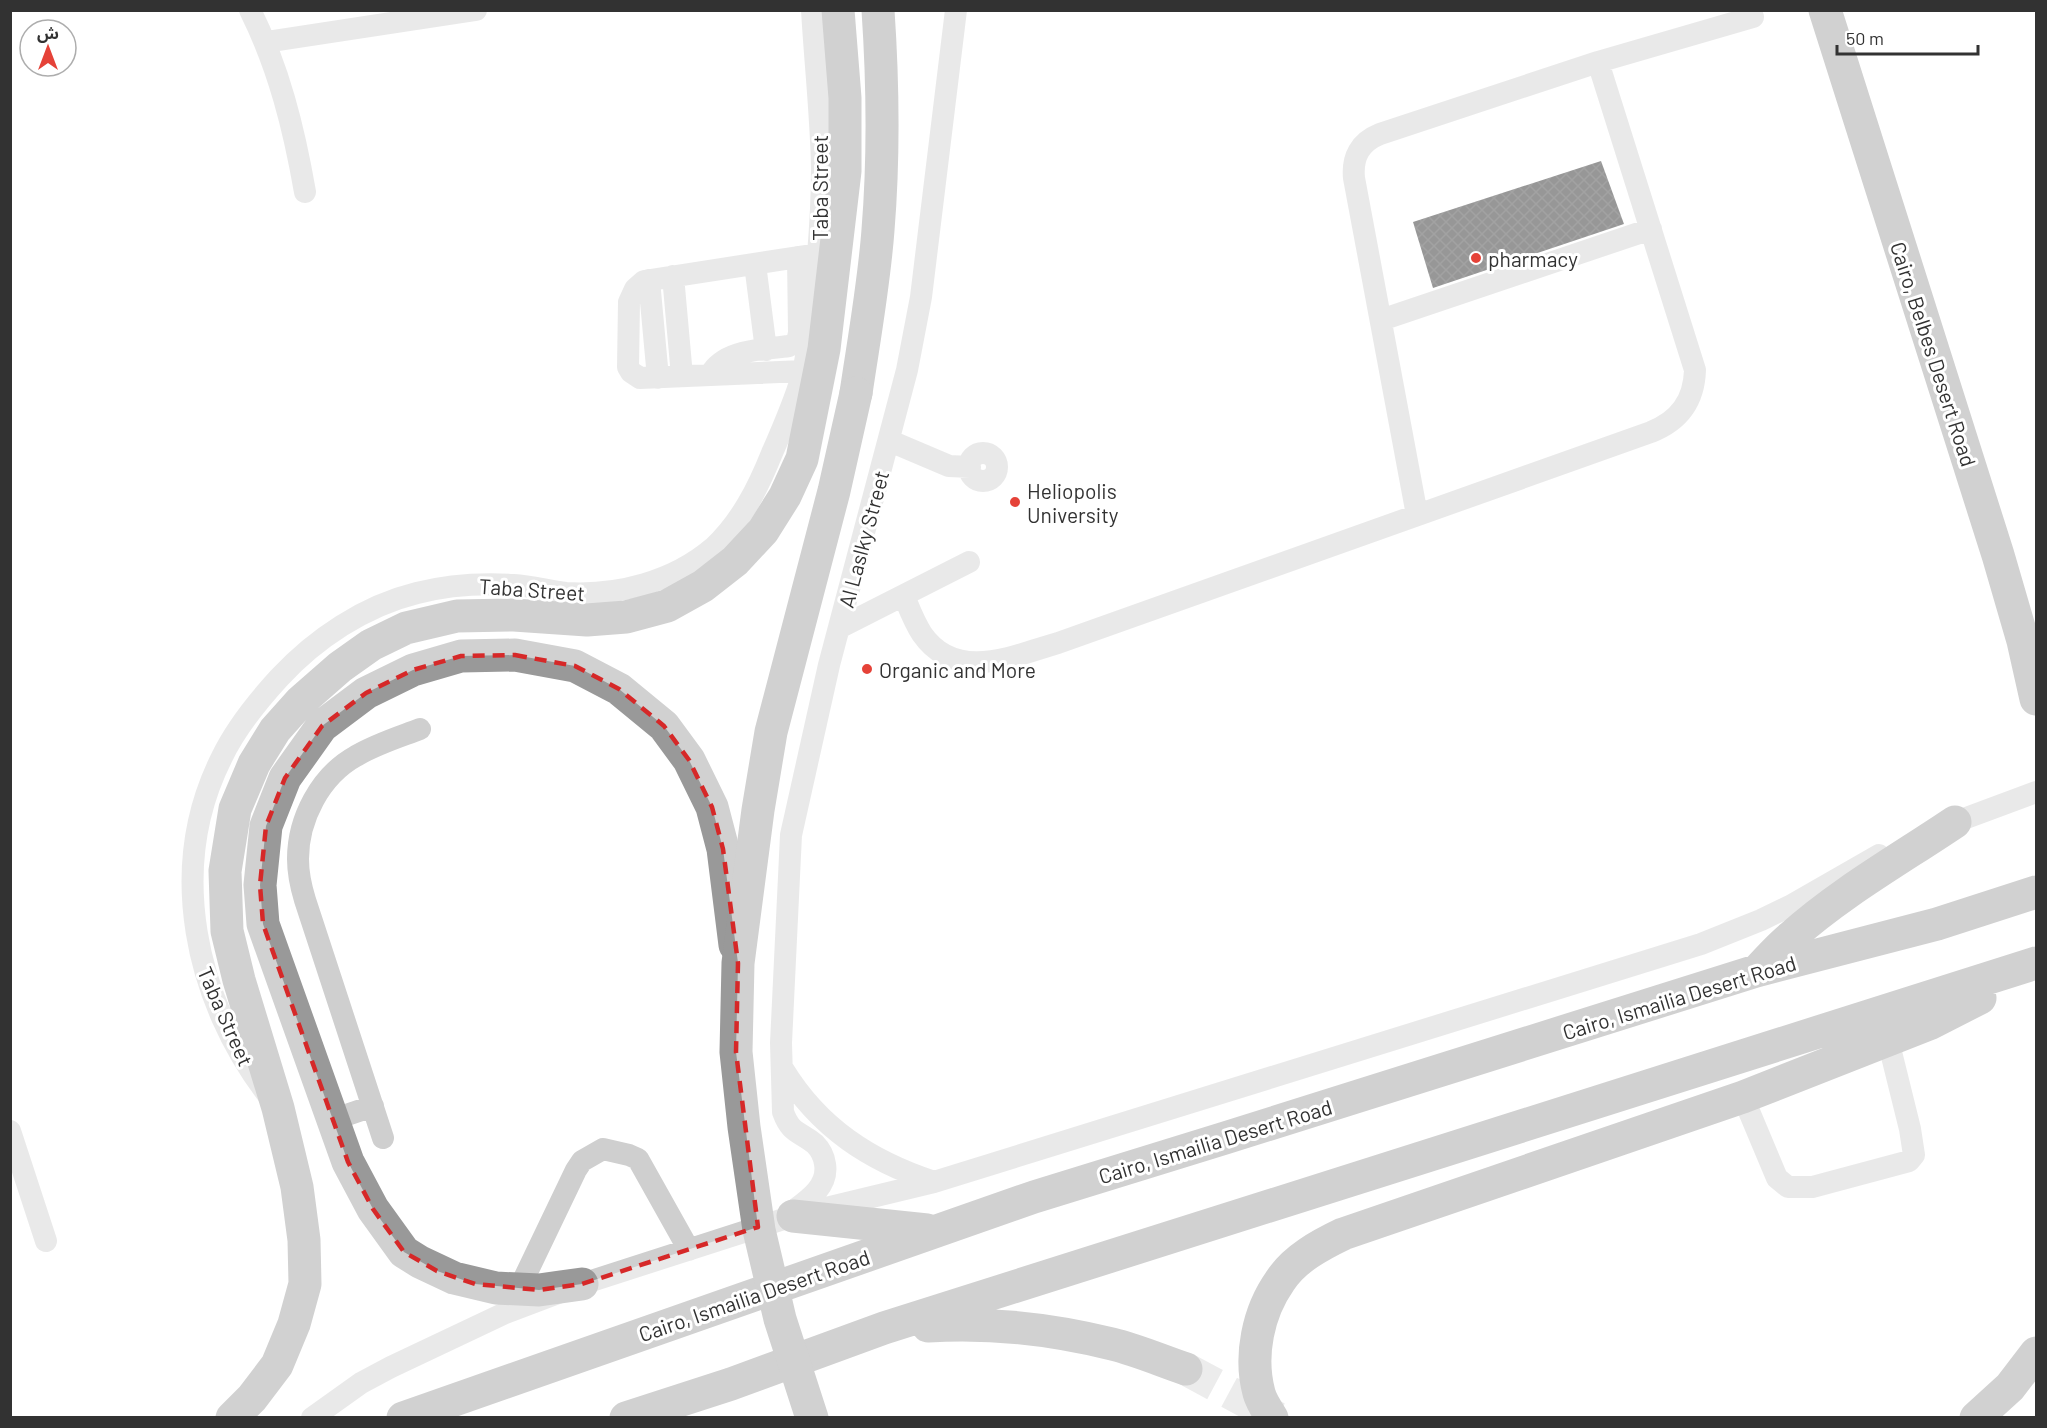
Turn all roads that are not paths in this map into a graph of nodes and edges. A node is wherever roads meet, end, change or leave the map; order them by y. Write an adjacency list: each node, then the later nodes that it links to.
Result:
1 (250, 10): 9 (street)
2 (812, 10): 11 (street, Taba Street)
3 (838, 10): 11 (highway)
4 (878, 10): 33 (highway, bridge)
5 (956, 10): 22 (street, Al Laslky Street)
6 (1825, 10): 28 (highway, Cairo, Belbes Desert Road)
7 (471, 11): 9 (street)
8 (1753, 17): 10 (street)
9 (266, 42): 12 (street)
10 (1598, 62): 13 (street); 17 (street)
11 (833, 170): 14 (street, Taba Street); 41 (highway)
12 (305, 192)
13 (1651, 229): 17 (street); 24 (street)
14 (808, 255): 15 (street); 18 (street); 19 (street, Taba Street)
15 (755, 264): 16 (street); 18 (street)
16 (673, 276): 21 (street); 21 (street)
17 (1381, 320): 24 (street)
18 (766, 350): 20 (street)
19 (803, 371): 20 (street); 41 (street, Taba Street)
20 (710, 375): 21 (street)
21 (682, 376)
22 (890, 441): 23 (street); 27 (street, Al Laslky Street)
23 (970, 467)
24 (1418, 515): 26 (street)
25 (969, 562): 26 (street)
26 (904, 596): 27 (street)
27 (839, 628): 38 (street, Al Laslky Street)
28 (2037, 699)
29 (420, 729): 40 (street)
30 (2037, 792): 31 (street)
31 (1955, 822): 36 (highway); 45 (street)
32 (2037, 892): 36 (highway, Cairo, Ismailia Desert Road)
33 (738, 963): 42 (highway, bridge); 59 (highway, bridge)
34 (2037, 963): 52 (highway)
35 (2037, 968): 37 (highway)
36 (1756, 971): 47 (highway, Cairo, Ismailia Desert Road)
37 (1888, 1040): 39 (highway); 39 (street)
38 (782, 1068): 45 (street); 46 (street, Al Laslky Street)
39 (1743, 1097): 60 (highway)
40 (373, 1106): 42 (street); 44 (street)
41 (278, 1108): 55 (highway)
42 (332, 1119): 51 (highway)
43 (10, 1131): 48 (street)
44 (383, 1138)
45 (934, 1182): 46 (street)
46 (788, 1218): 47 (highway); 49 (street)
47 (935, 1231): 57 (highway, Cairo, Ismailia Desert Road)
48 (46, 1241)
49 (689, 1250): 50 (street); 51 (street)
50 (582, 1284): 51 (highway); 56 (street)
51 (518, 1291)
52 (884, 1329): 54 (highway); 58 (highway)
53 (2037, 1353): 61 (highway)
54 (1186, 1369)
55 (232, 1418)
56 (312, 1418)
57 (403, 1418)
58 (626, 1418)
59 (812, 1418)
60 (1272, 1418)
61 (1976, 1418)

